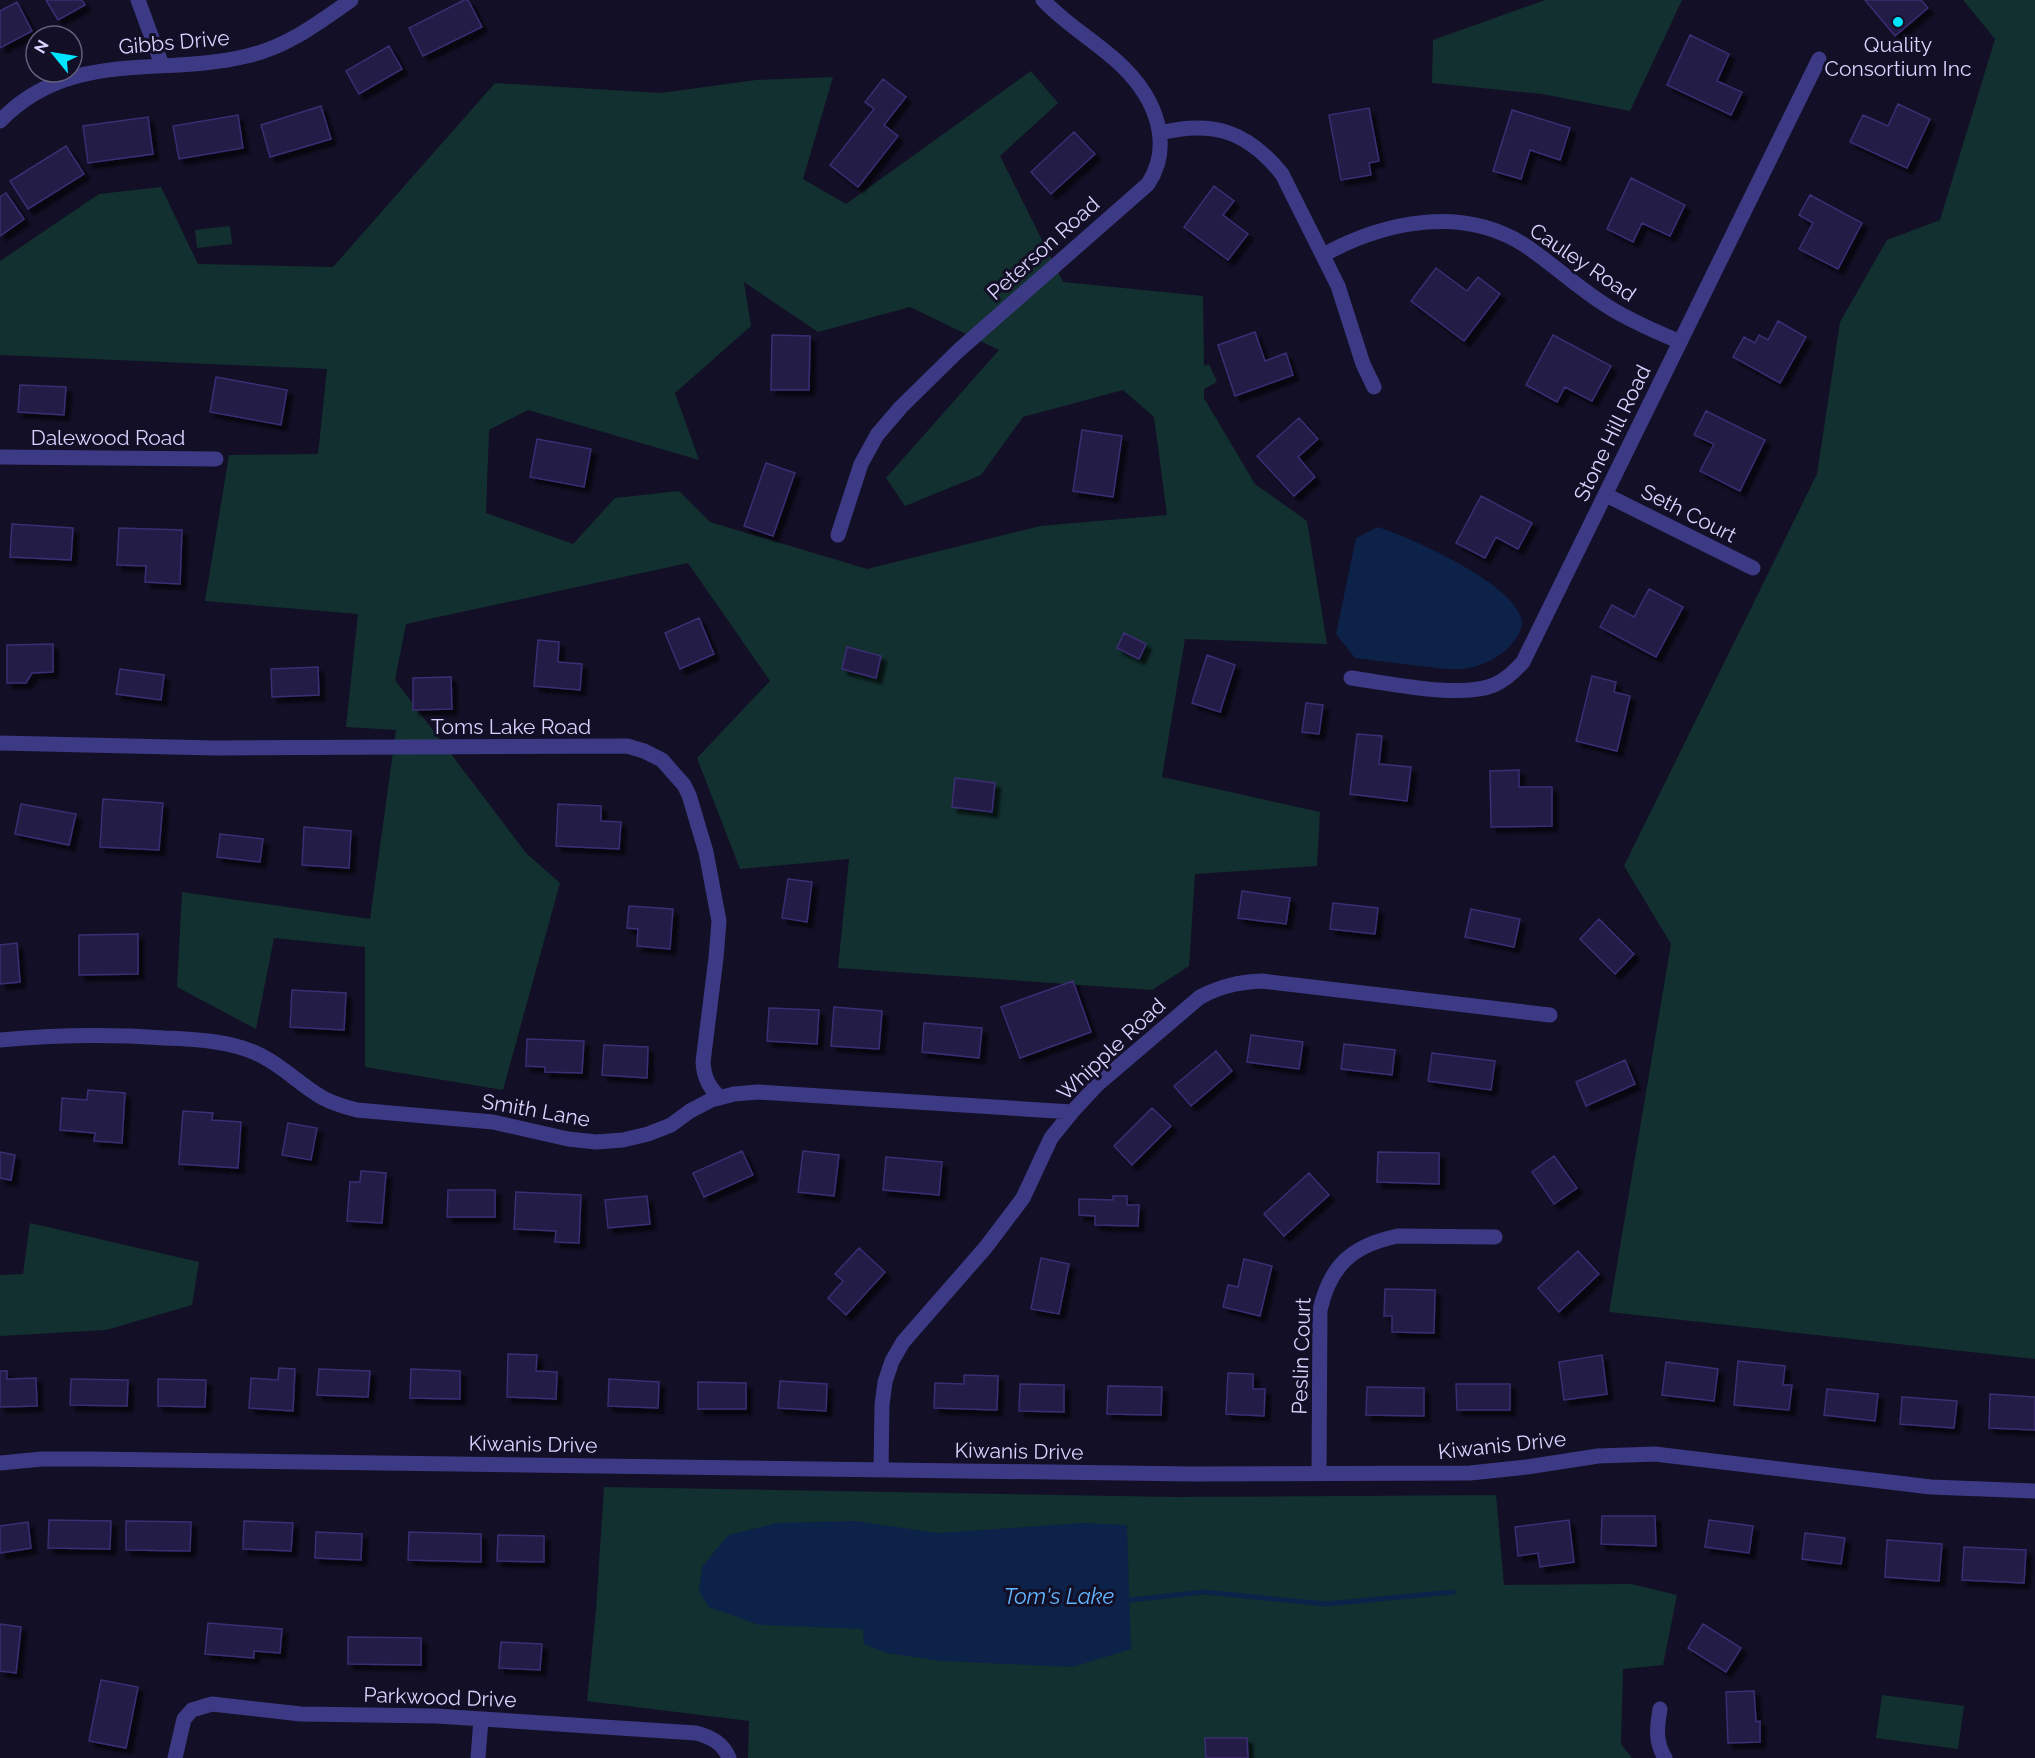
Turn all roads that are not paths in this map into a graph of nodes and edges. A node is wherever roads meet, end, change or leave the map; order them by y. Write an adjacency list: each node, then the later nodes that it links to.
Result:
1 (138, 0): 5 (street)
2 (351, 0): 5 (street, Gibbs Drive)
3 (1043, 0): 7 (street, Peterson Road)
4 (1819, 59): 9 (street, Stone Hill Road)
5 (162, 65): 6 (street, Gibbs Drive)
6 (0, 121)
7 (1160, 133): 8 (street); 14 (street, Peterson Road)
8 (1323, 255): 9 (street, Cauley Road); 10 (street)
9 (1680, 342): 13 (street, Stone Hill Road)
10 (1374, 387)
11 (0, 457): 12 (street, Dalewood Road)
12 (216, 459)
13 (1606, 495): 15 (street, Seth Court); 16 (street, Stone Hill Road)
14 (838, 535)
15 (1753, 568)
16 (1351, 678)
17 (0, 742): 20 (street, Toms Lake Road)
18 (1550, 1015): 21 (street, Whipple Road)
19 (0, 1040): 20 (street, Smith Lane)
20 (720, 1098): 21 (street, Smith Lane)
21 (1072, 1112): 24 (street, Whipple Road)
22 (1495, 1237): 25 (street, Peslin Court)
23 (0, 1463): 24 (street, Kiwanis Drive)
24 (881, 1470): 25 (street, Kiwanis Drive)
25 (1319, 1473): 26 (street, Kiwanis Drive)
26 (2035, 1491)
27 (1660, 1709): 32 (street)
28 (481, 1719): 29 (street, Parkwood Drive); 30 (street); 31 (street, Parkwood Drive)
29 (175, 1758)
30 (478, 1758)
31 (729, 1758)
32 (1665, 1758)

